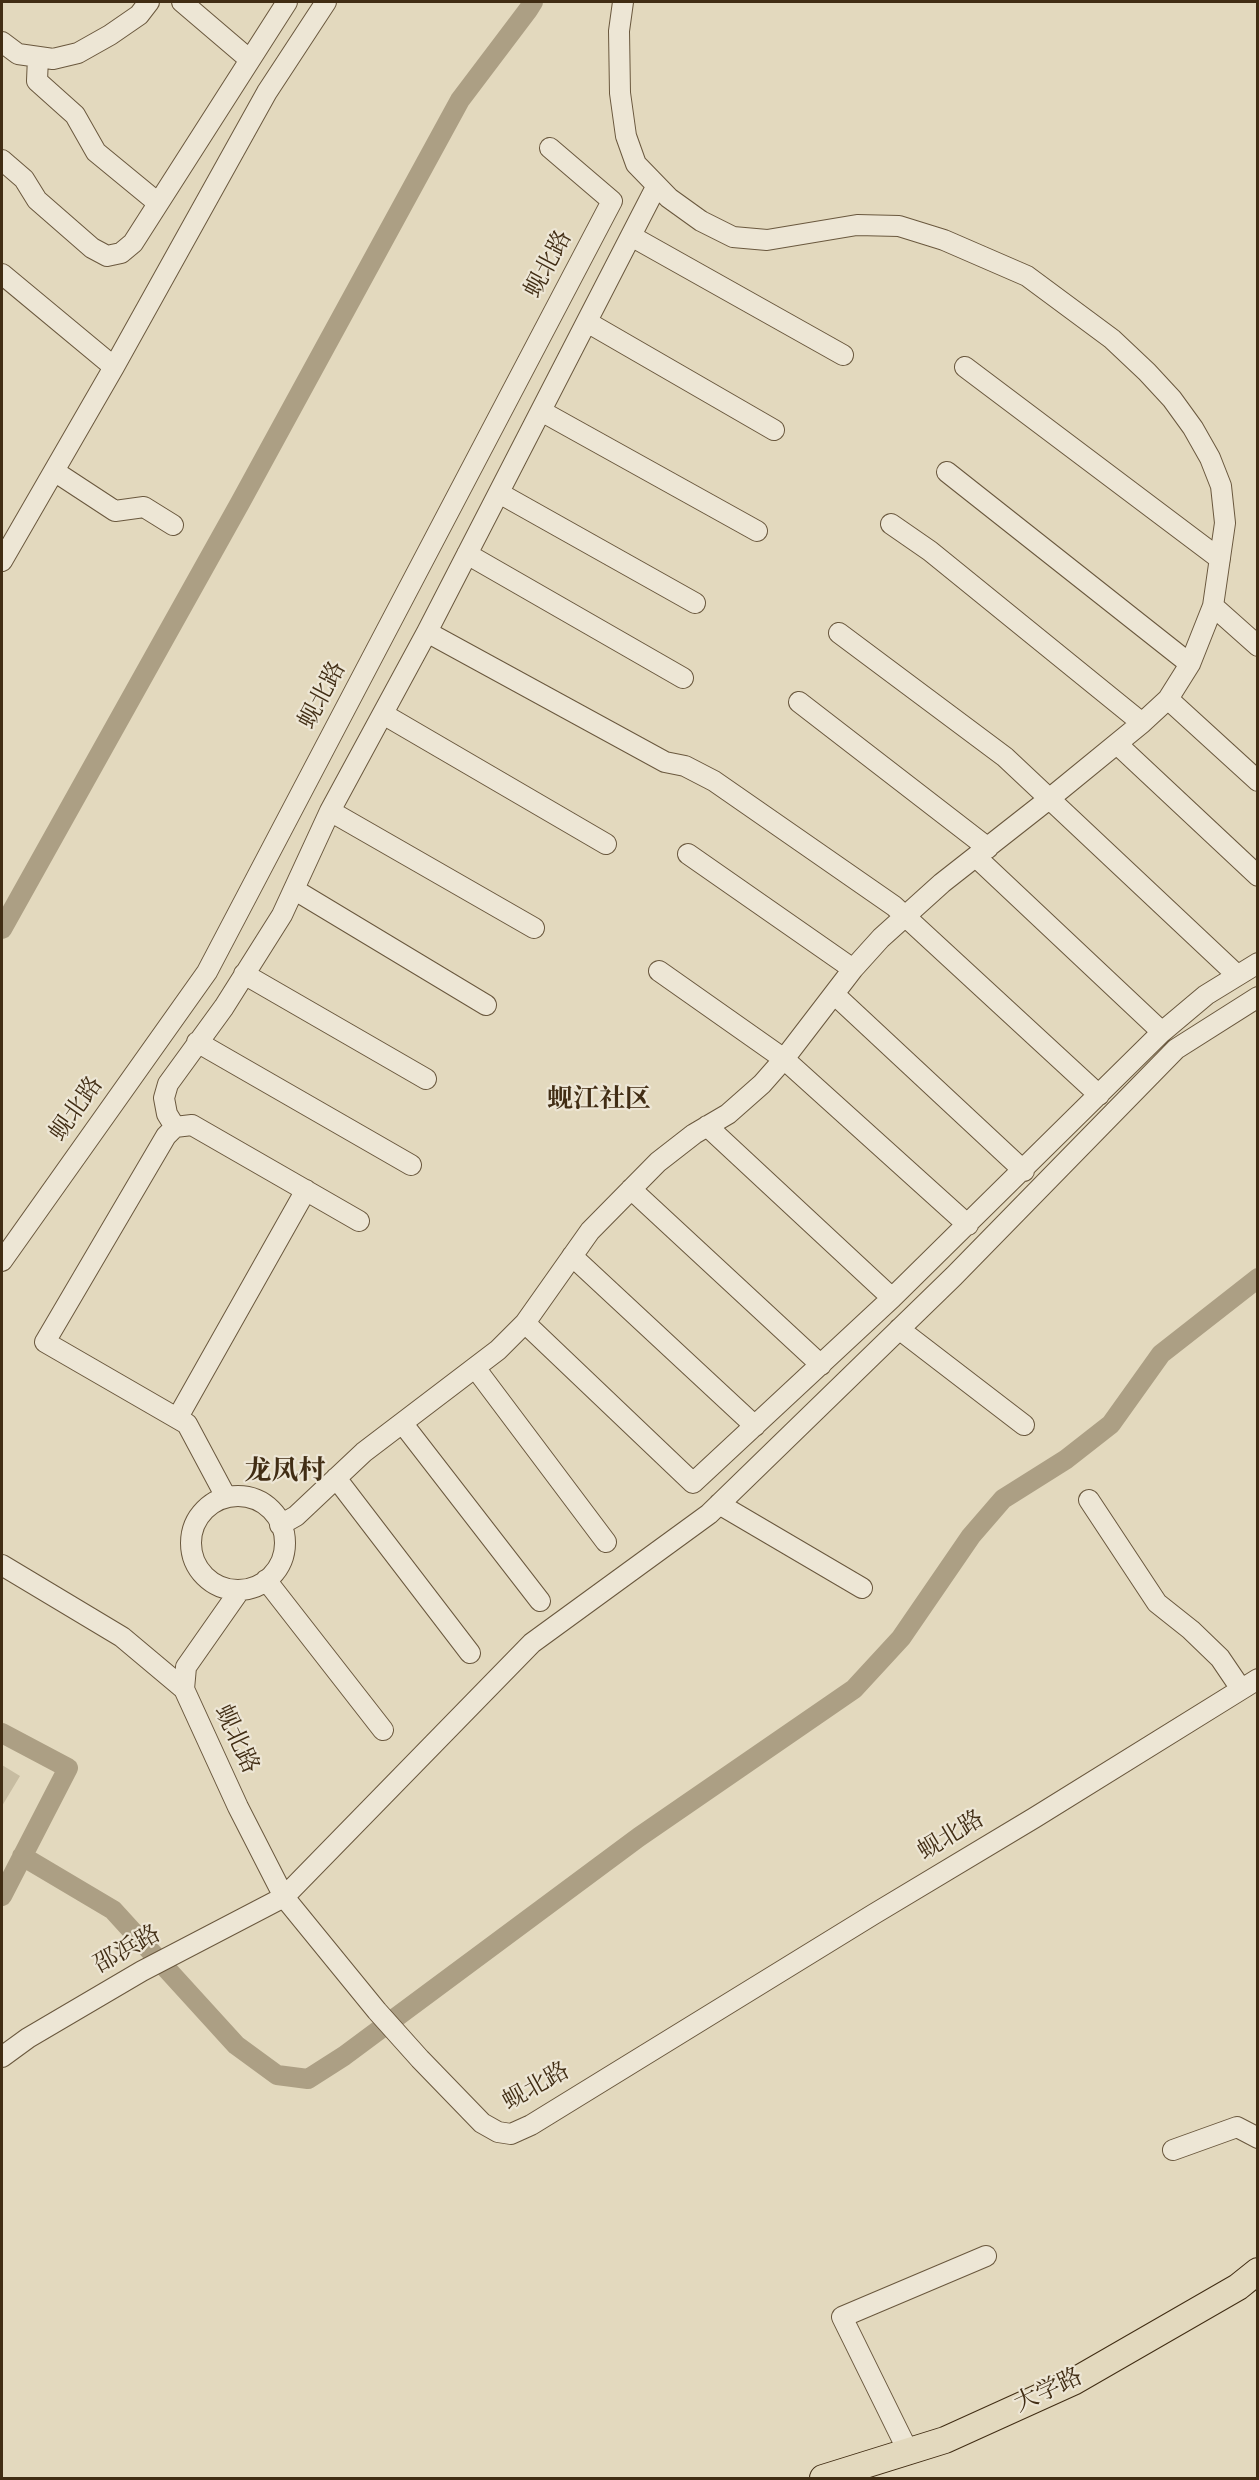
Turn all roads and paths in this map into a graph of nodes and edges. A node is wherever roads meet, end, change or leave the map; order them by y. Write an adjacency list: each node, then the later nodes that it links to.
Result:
1 (149, 2): 7 (street)
2 (182, 2): 8 (street)
3 (287, 2): 8 (street)
4 (326, 2): 17 (street)
5 (623, 2): 11 (street)
6 (2, 42): 7 (street)
7 (39, 57): 12 (street)
8 (250, 60): 12 (street)
9 (550, 148): 74 (street, 蚬北路)
10 (2, 159): 12 (street)
11 (656, 187): 13 (street); 28 (street)
12 (158, 203)
13 (631, 236): 15 (street); 16 (street)
14 (2, 274): 17 (street)
15 (587, 322): 19 (street); 20 (street)
16 (843, 355)
17 (114, 367): 21 (street)
18 (965, 367): 28 (street)
19 (541, 411): 23 (street); 26 (street)
20 (774, 430)
21 (54, 471): 25 (street); 29 (street)
22 (947, 472): 35 (street)
23 (499, 493): 27 (street); 30 (street)
24 (891, 524): 40 (street)
25 (174, 525)
26 (757, 531)
27 (467, 554): 32 (street); 36 (street)
28 (1220, 559): 31 (street)
29 (2, 561)
30 (695, 603)
31 (1213, 606): 34 (street); 35 (street)
32 (427, 632): 39 (street); 50 (street)
33 (839, 633): 43 (street)
34 (1257, 646)
35 (1190, 664): 37 (street)
36 (683, 678)
37 (1168, 699): 40 (street); 42 (street)
38 (799, 702): 46 (street)
39 (382, 714): 44 (street); 45 (street)
40 (1142, 723): 41 (street)
41 (1117, 744): 43 (street); 48 (street)
42 (1257, 781)
43 (1049, 800): 46 (street); 56 (street)
44 (330, 811): 49 (street); 51 (street)
45 (606, 844)
46 (982, 853): 50 (street); 60 (street)
47 (688, 854): 53 (street)
48 (1257, 876)
49 (295, 890): 55 (street); 59 (street)
50 (906, 917): 53 (street); 64 (street)
51 (534, 928)
52 (1257, 963): 56 (street)
53 (853, 969): 57 (street)
54 (659, 971): 62 (street)
55 (244, 974): 61 (street); 63 (street)
56 (1238, 975): 60 (street)
57 (834, 993): 62 (street); 68 (street)
58 (1257, 997): 77 (street, 邵浜路)
59 (486, 1005)
60 (1162, 1032): 64 (street)
61 (197, 1042): 65 (street); 67 (street)
62 (784, 1059): 66 (street); 72 (street)
63 (426, 1079)
64 (1099, 1095): 68 (street)
65 (175, 1126): 70 (street); 80 (street)
66 (707, 1126): 69 (street); 75 (street)
67 (411, 1165)
68 (1024, 1171): 72 (street)
69 (631, 1188): 73 (street); 78 (street)
70 (306, 1190): 71 (street); 80 (street)
71 (359, 1221)
72 (968, 1225): 75 (street)
73 (572, 1256): 76 (street); 83 (street)
74 (2, 1261)
75 (892, 1298): 78 (street)
76 (525, 1323): 79 (street); 83 (street)
77 (899, 1329): 82 (street); 87 (street, 邵浜路)
78 (820, 1365): 83 (street)
79 (476, 1369): 81 (street); 89 (street)
80 (178, 1417): 85 (street)
81 (403, 1424): 84 (street); 94 (street)
82 (1024, 1425)
83 (755, 1426)
84 (336, 1478): 88 (street); 95 (street)
85 (226, 1497): 88 (street); 93 (street)
86 (1089, 1500): 96 (street)
87 (719, 1504): 92 (street); 99 (street, 邵浜路)
88 (280, 1525): 91 (street)
89 (606, 1542)
90 (2, 1565): 97 (street, 蚬北路)
91 (266, 1580): 93 (street); 98 (street)
92 (862, 1588)
93 (240, 1590): 97 (street)
94 (540, 1601)
95 (470, 1653)
96 (1249, 1684): 99 (street, 蚬北路)
97 (184, 1689): 99 (street, 蚬北路)
98 (383, 1730)
99 (284, 1897): 100 (street, 邵浜路)
100 (2, 2057)
101 (1257, 2138): 102 (street)
102 (1173, 2150)
103 (986, 2256): 105 (street)
104 (1257, 2271): 105 (main road, 大学路)
105 (908, 2451): 106 (main road, 大学路)
106 (823, 2478)

